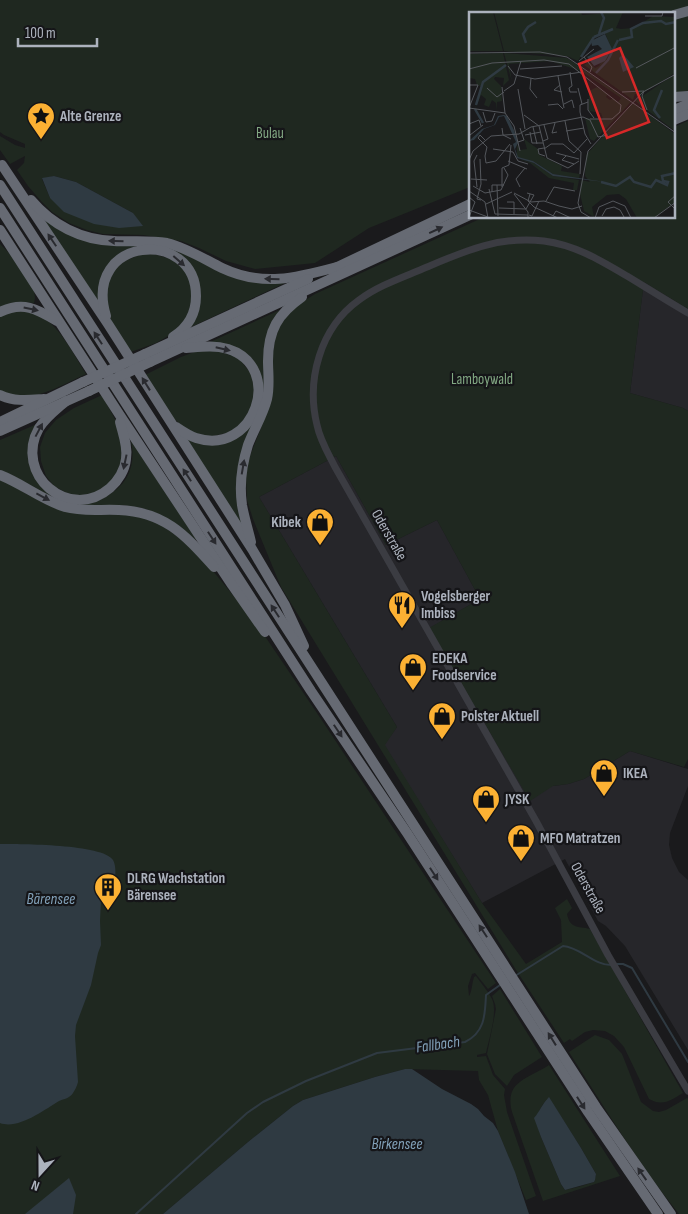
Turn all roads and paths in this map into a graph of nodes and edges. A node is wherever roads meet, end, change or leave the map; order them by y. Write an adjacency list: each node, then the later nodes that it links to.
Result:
1 (688, 104): 2 (highway)
2 (676, 109)
3 (688, 114): 4 (highway)
4 (676, 119)
5 (1, 164): 11 (highway, one-way to 5); 16 (highway, one-way to 5)
6 (0, 185): 30 (highway, one-way to 6)
7 (469, 204): 11 (highway)
8 (0, 208): 31 (highway, one-way to 31)
9 (469, 214): 12 (highway, one-way to 9)
10 (0, 230): 15 (highway)
11 (337, 267): 18 (highway)
12 (319, 284): 17 (highway); 28 (highway, one-way to 12)
13 (0, 312): 15 (highway, one-way to 15)
14 (688, 313): 34 (street, Oderstraße)
15 (60, 322): 23 (highway)
16 (108, 324): 18 (highway, one-way to 18); 25 (highway, one-way to 16)
17 (175, 350): 18 (highway); 25 (highway, one-way to 25)
18 (149, 356): 19 (highway, bridge)
19 (86, 386): 21 (highway); 22 (highway)
20 (0, 395): 21 (highway)
21 (52, 398): 24 (highway)
22 (66, 401): 23 (highway, one-way to 22); 26 (highway)
23 (118, 414): 29 (highway)
24 (0, 422)
25 (172, 425): 28 (highway)
26 (0, 431)
27 (0, 475): 29 (highway, one-way to 29)
28 (252, 549): 30 (highway)
29 (232, 585): 31 (highway)
30 (321, 681): 32 (highway, one-way to 30)
31 (311, 691): 32 (highway, one-way to 32)
32 (506, 975): 33 (highway)
33 (512, 986): 35 (highway, one-way to 35); 36 (highway, one-way to 33)
34 (688, 1091)
35 (658, 1214)
36 (671, 1214)

